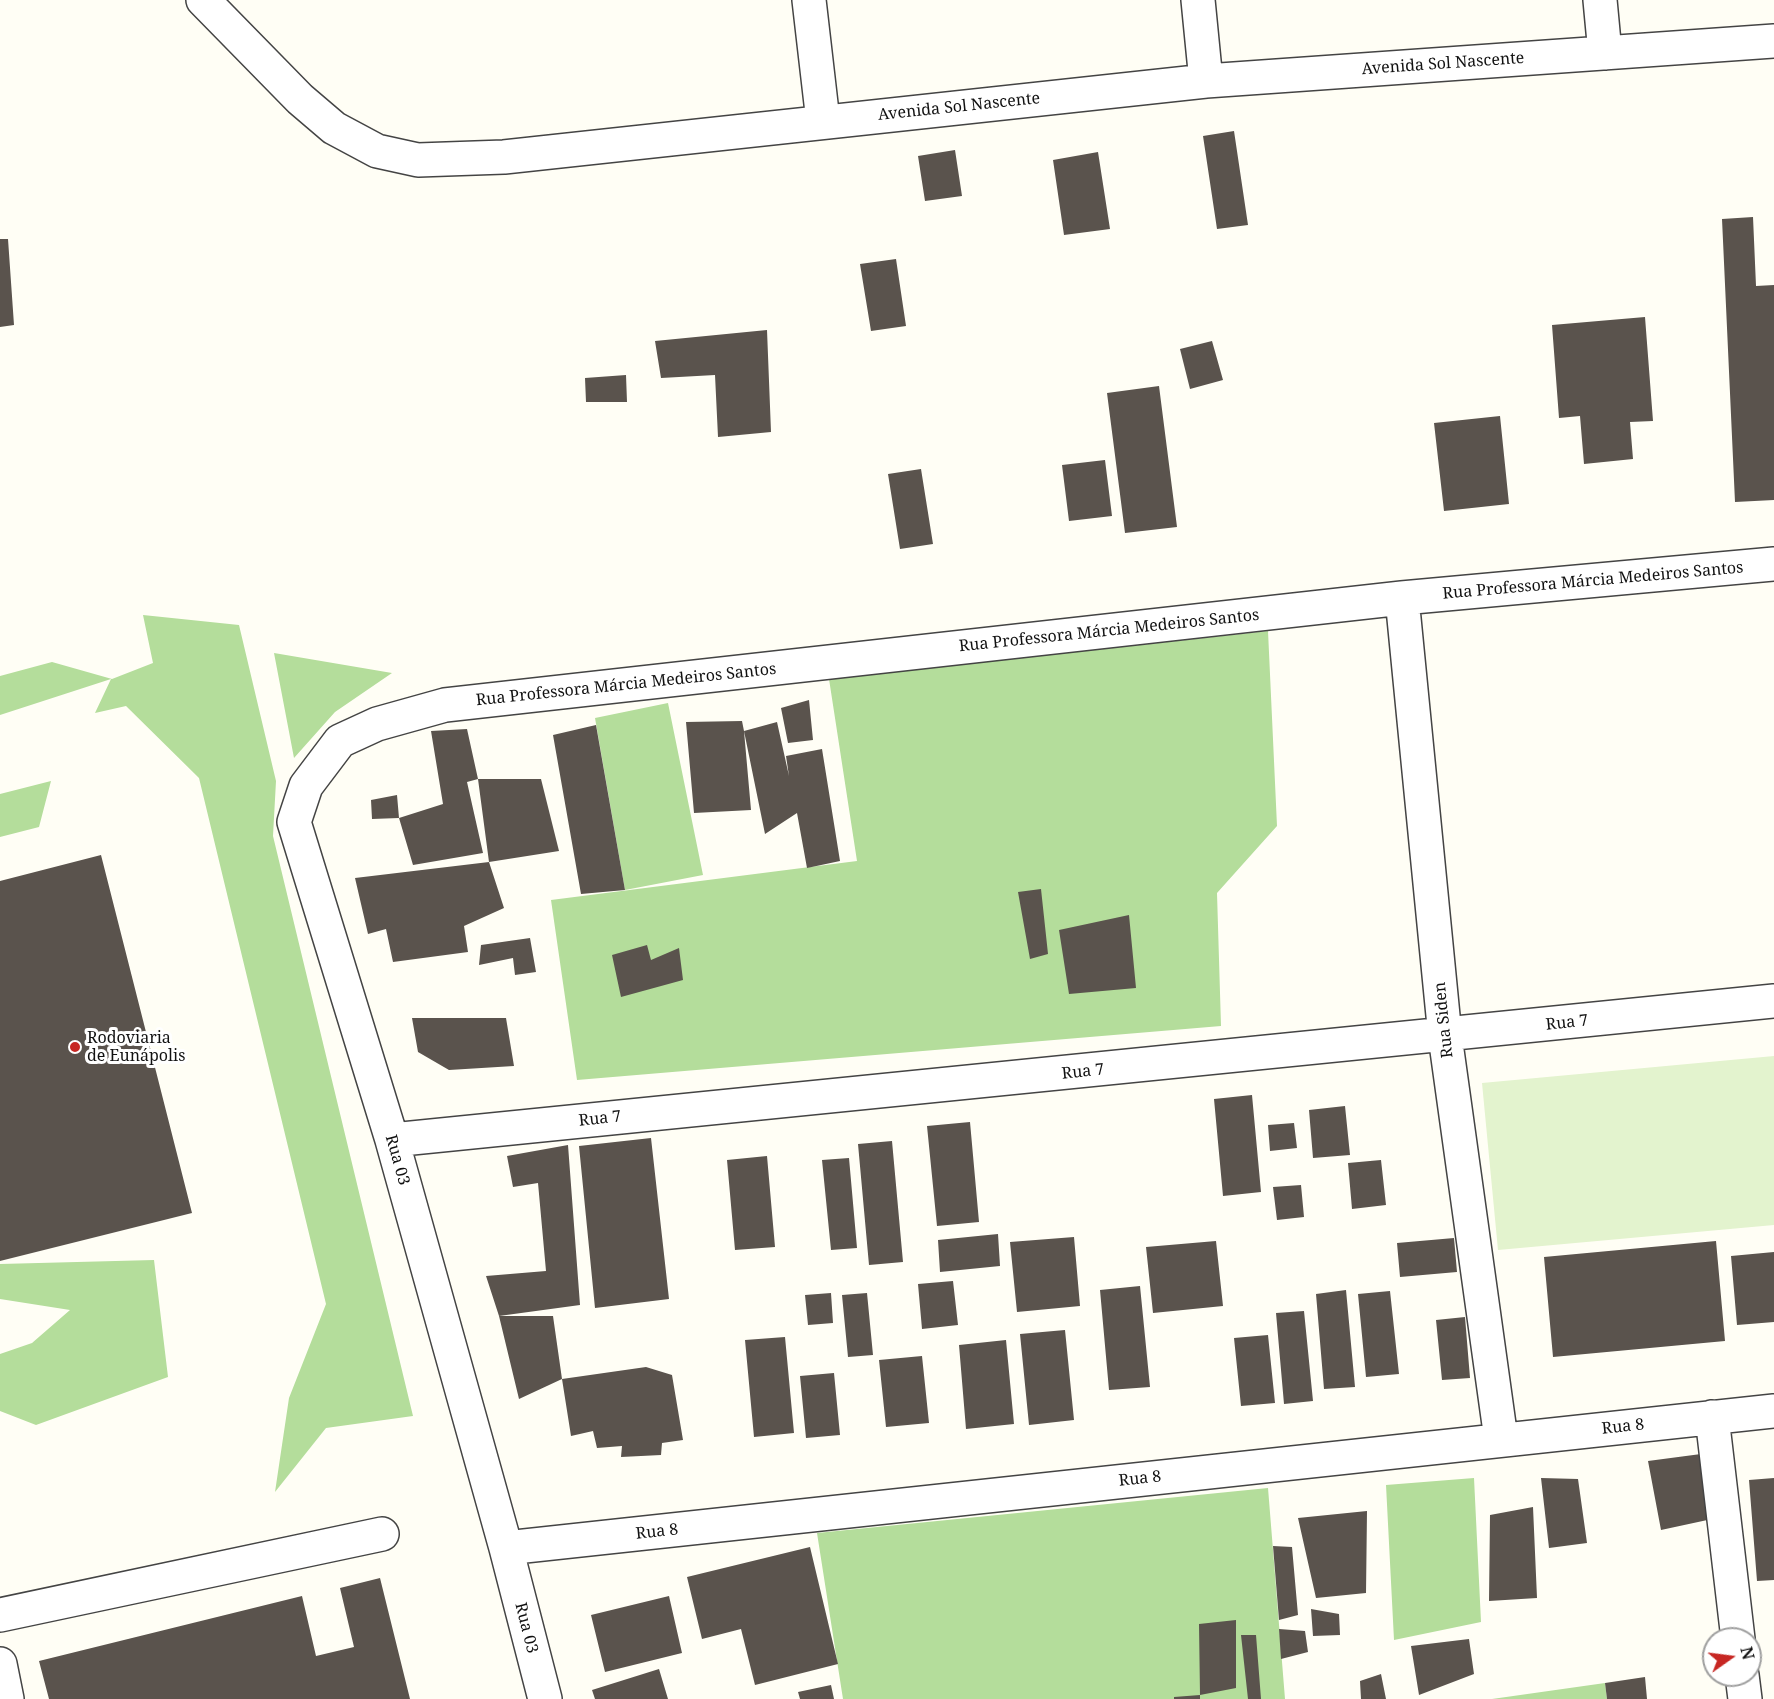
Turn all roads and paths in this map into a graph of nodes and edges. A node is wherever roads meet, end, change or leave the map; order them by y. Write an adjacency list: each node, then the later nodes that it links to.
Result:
1 (203, 0): 8 (street, Avenida Sol Nascente)
2 (809, 0): 8 (street)
3 (1198, 0): 7 (street)
4 (1600, 0): 6 (street)
5 (1774, 41): 6 (street, Avenida Sol Nascente)
6 (1605, 53): 7 (street, Avenida Sol Nascente)
7 (1206, 81): 8 (street, Avenida Sol Nascente)
8 (823, 121)
9 (1774, 564): 10 (street, Rua Professora Márcia Medeiros Santos)
10 (1402, 598): 11 (street, Rua Professora Márcia Medeiros Santos); 13 (street, Rua Siden)
11 (445, 705): 14 (street, Rua 03)
12 (1774, 1001): 13 (street, Rua 7)
13 (1445, 1036): 14 (street, Rua 7); 17 (street, Rua Siden)
14 (392, 1140): 19 (street, Rua 03)
15 (1774, 1411): 16 (street, Rua 8)
16 (1712, 1417): 17 (street, Rua 8); 21 (street)
17 (1501, 1439): 19 (street, Rua 8)
18 (382, 1534): 20 (street)
19 (506, 1548): 24 (street, Rua 03)
20 (0, 1615)
21 (1737, 1627)
22 (0, 1664): 23 (street)
23 (7, 1699)
24 (545, 1699)

